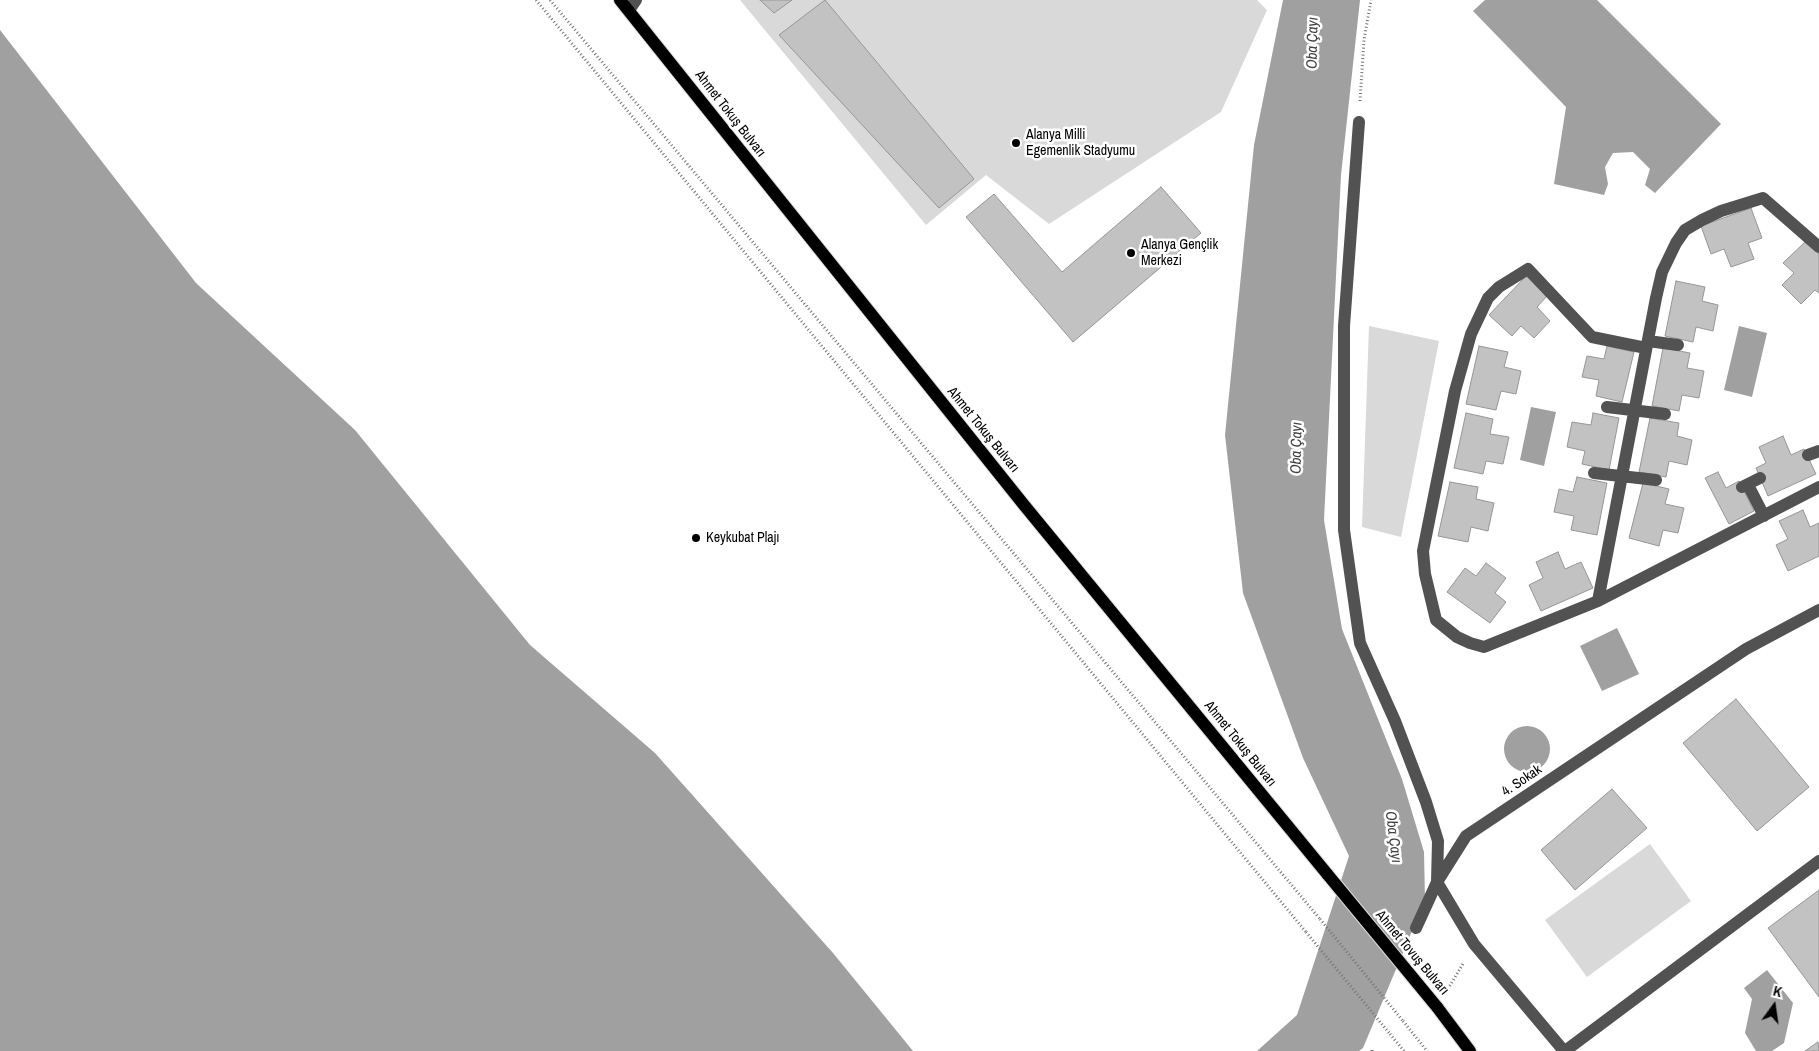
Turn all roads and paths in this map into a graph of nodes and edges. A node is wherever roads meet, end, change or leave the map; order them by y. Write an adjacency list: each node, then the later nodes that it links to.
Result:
1 (536, 0): 27 (path, bridge)
2 (550, 0): 28 (path, bridge)
3 (620, 0): 5 (main road, Ahmet Tokuş Bulvarı)
4 (1371, 0): 6 (path)
5 (632, 5): 22 (main road, Ahmet Tokuş Bulvarı)
6 (1359, 122): 23 (street)
7 (1819, 247): 8 (street)
8 (1647, 345): 9 (street); 11 (street); 19 (street)
9 (1678, 345)
10 (1607, 407): 11 (street)
11 (1634, 411): 12 (street); 14 (street)
12 (1665, 414)
13 (1594, 473): 14 (street)
14 (1621, 476): 16 (street); 19 (street)
15 (1760, 478): 18 (street)
16 (1656, 481)
17 (1819, 487): 18 (street)
18 (1764, 516): 19 (street)
19 (1598, 601)
20 (1819, 610): 23 (street, 4. Sokak)
21 (1819, 861): 30 (street)
22 (1328, 875): 26 (main road, Ahmet Tovuş Bulvarı, bridge)
23 (1437, 882): 24 (street, 4. Sokak); 25 (street)
24 (1416, 928)
25 (1474, 944): 26 (path); 30 (street)
26 (1437, 1007): 29 (main road, Ahmet Tovuş Bulvarı)
27 (1404, 1051)
28 (1427, 1051)
29 (1470, 1051)
30 (1564, 1051)

